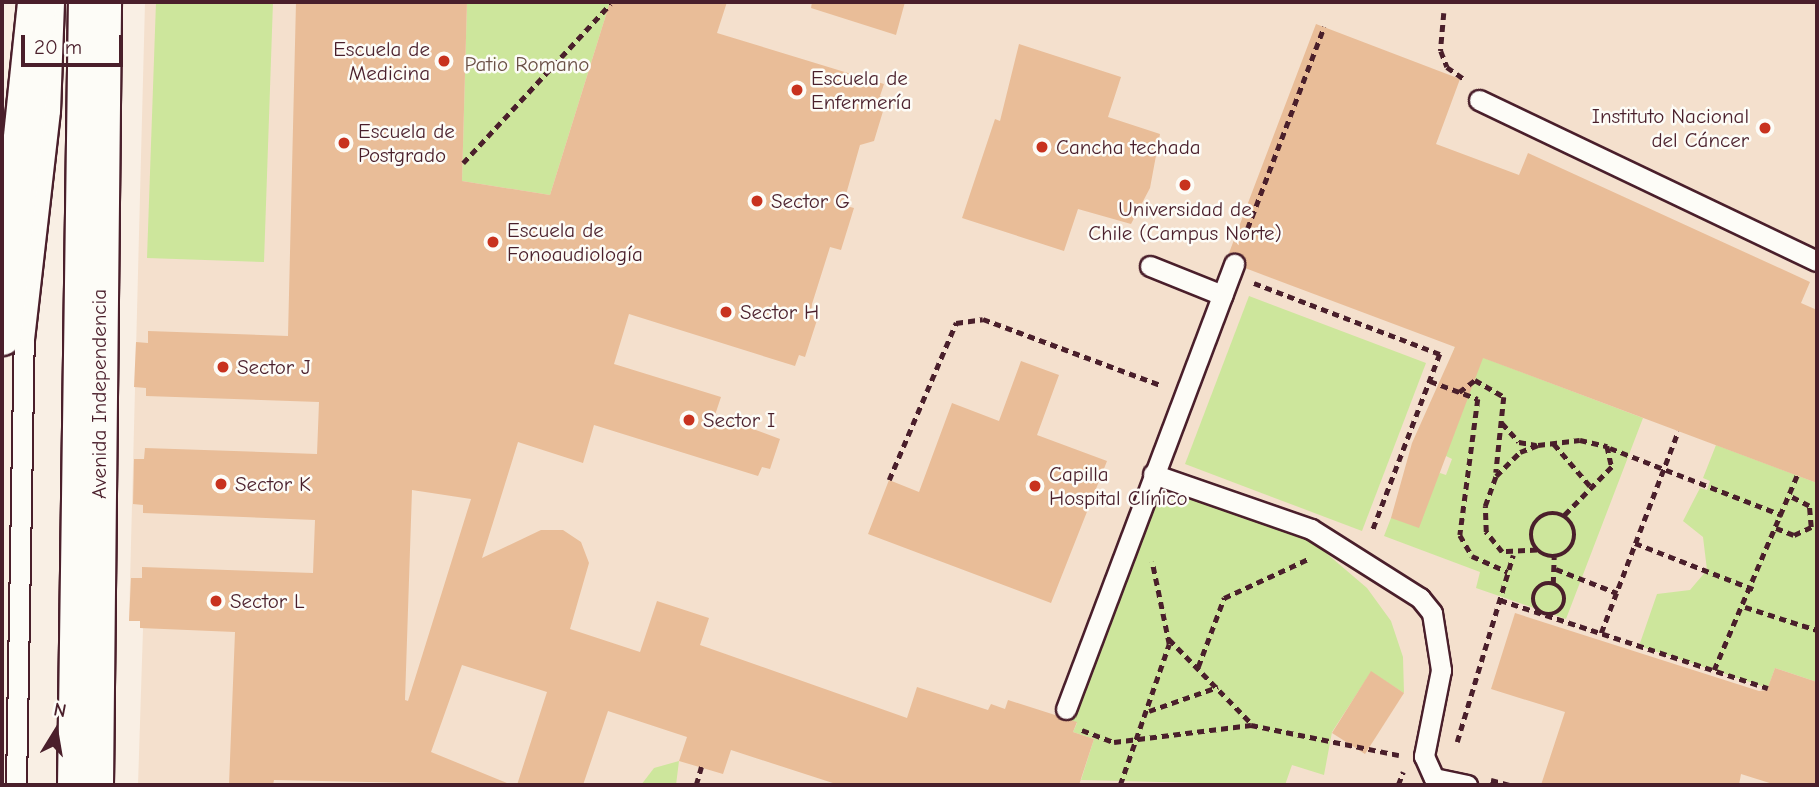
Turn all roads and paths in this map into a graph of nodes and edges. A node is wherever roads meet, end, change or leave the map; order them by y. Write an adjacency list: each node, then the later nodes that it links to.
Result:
1 (37, 2): 14 (main road)
2 (54, 2): 66 (lane)
3 (79, 2): 67 (lane)
4 (102, 2): 68 (main road, Avenida Independencia)
5 (610, 4): 9 (path)
6 (1444, 13): 8 (path)
7 (1324, 27): 12 (path)
8 (1479, 100): 10 (lane)
9 (463, 163)
10 (1817, 261)
11 (1150, 266): 13 (lane)
12 (1232, 269): 13 (lane); 15 (path)
13 (1222, 295): 17 (lane)
14 (2, 336)
15 (1430, 381): 16 (path); 36 (path)
16 (1459, 392): 18 (path); 43 (path)
17 (1184, 394): 24 (lane); 27 (path)
18 (1501, 422): 21 (path); 26 (path)
19 (1678, 431): 23 (path)
20 (1554, 444): 21 (path); 22 (path); 28 (path)
21 (1538, 445): 26 (path)
22 (1607, 446): 23 (path); 28 (path)
23 (1664, 468): 30 (path); 38 (path)
24 (1153, 474): 32 (lane); 37 (lane)
25 (1797, 475): 29 (path)
26 (1496, 476): 40 (path)
27 (889, 480)
28 (1591, 487): 31 (path)
29 (1789, 496): 30 (path); 33 (path)
30 (1782, 514): 34 (path)
31 (1564, 516): 39 (path); 41 (path)
32 (1135, 519): 52 (path); 57 (lane)
33 (1811, 527): 34 (path); 35 (path)
34 (1776, 528): 45 (path)
35 (1817, 529)
36 (1372, 532)
37 (1328, 542): 53 (path); 65 (lane)
38 (1635, 543): 45 (path); 46 (path)
39 (1537, 550): 40 (path); 41 (path)
40 (1513, 555): 43 (path)
41 (1554, 557): 42 (path)
42 (1556, 569): 44 (path); 46 (path)
43 (1508, 572): 47 (path)
44 (1553, 583): 49 (path); 49 (path)
45 (1753, 589): 48 (path)
46 (1616, 593): 51 (path)
47 (1500, 600): 49 (path); 62 (path)
48 (1745, 607): 50 (path); 54 (path)
49 (1544, 615): 51 (path)
50 (1817, 630)
51 (1601, 633): 54 (path)
52 (1168, 638): 53 (path); 58 (path)
53 (1198, 667): 55 (path)
54 (1714, 670): 56 (path)
55 (1217, 687): 58 (path); 60 (path)
56 (1768, 688)
57 (1066, 709)
58 (1148, 711): 61 (path)
59 (1075, 727): 61 (path)
60 (1254, 727): 61 (path); 63 (path)
61 (1137, 738): 70 (path)
62 (1452, 758)
63 (1405, 764)
64 (701, 767): 69 (path)
65 (1476, 781): 71 (path)
66 (16, 785)
67 (67, 785)
68 (94, 785)
69 (696, 785)
70 (1120, 785)
71 (1510, 785)

